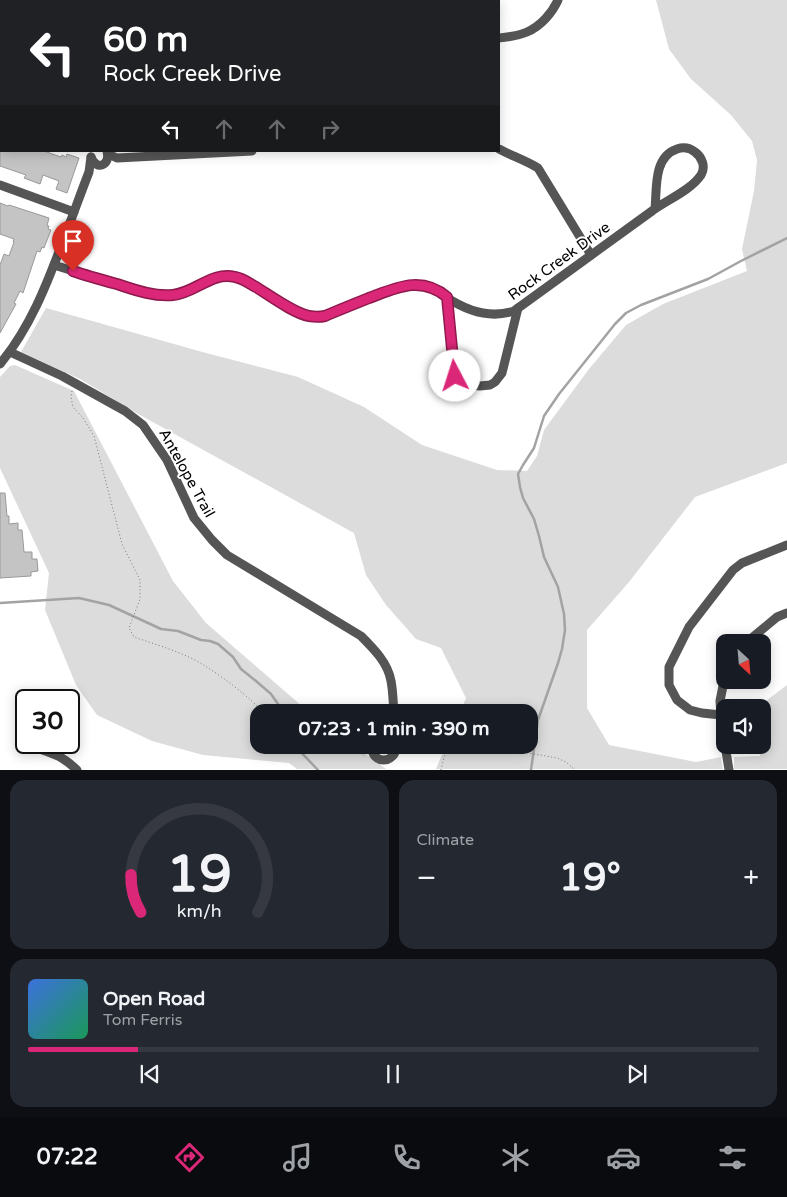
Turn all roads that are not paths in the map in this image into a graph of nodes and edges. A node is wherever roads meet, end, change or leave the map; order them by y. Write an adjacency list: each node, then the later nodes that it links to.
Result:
1 (558, 0): 2 (street)
2 (500, 38)
3 (500, 150): 13 (street)
4 (234, 152): 7 (street)
5 (108, 153): 7 (street); 8 (street)
6 (91, 154): 8 (street); 9 (street)
7 (128, 158): 8 (street)
8 (102, 164): 9 (street)
9 (85, 181): 12 (street)
10 (0, 185): 12 (street)
11 (655, 209): 11 (street, Rock Creek Drive); 13 (street, Rock Creek Drive)
12 (74, 212): 14 (street)
13 (591, 255): 16 (street, Rock Creek Drive)
14 (54, 265): 15 (street, Rock Creek Drive); 17 (street)
15 (447, 297): 16 (street, Rock Creek Drive); 16 (street)
16 (518, 308)
17 (10, 352): 18 (street); 22 (street, Antelope Trail)
18 (0, 364)
19 (787, 545): 23 (street)
20 (787, 613): 21 (street)
21 (757, 634)
22 (393, 704)
23 (716, 714)
24 (54, 754): 28 (street)
25 (373, 754): 26 (street)
26 (395, 754)
27 (727, 754): 29 (street)
28 (77, 770)
29 (729, 770)

